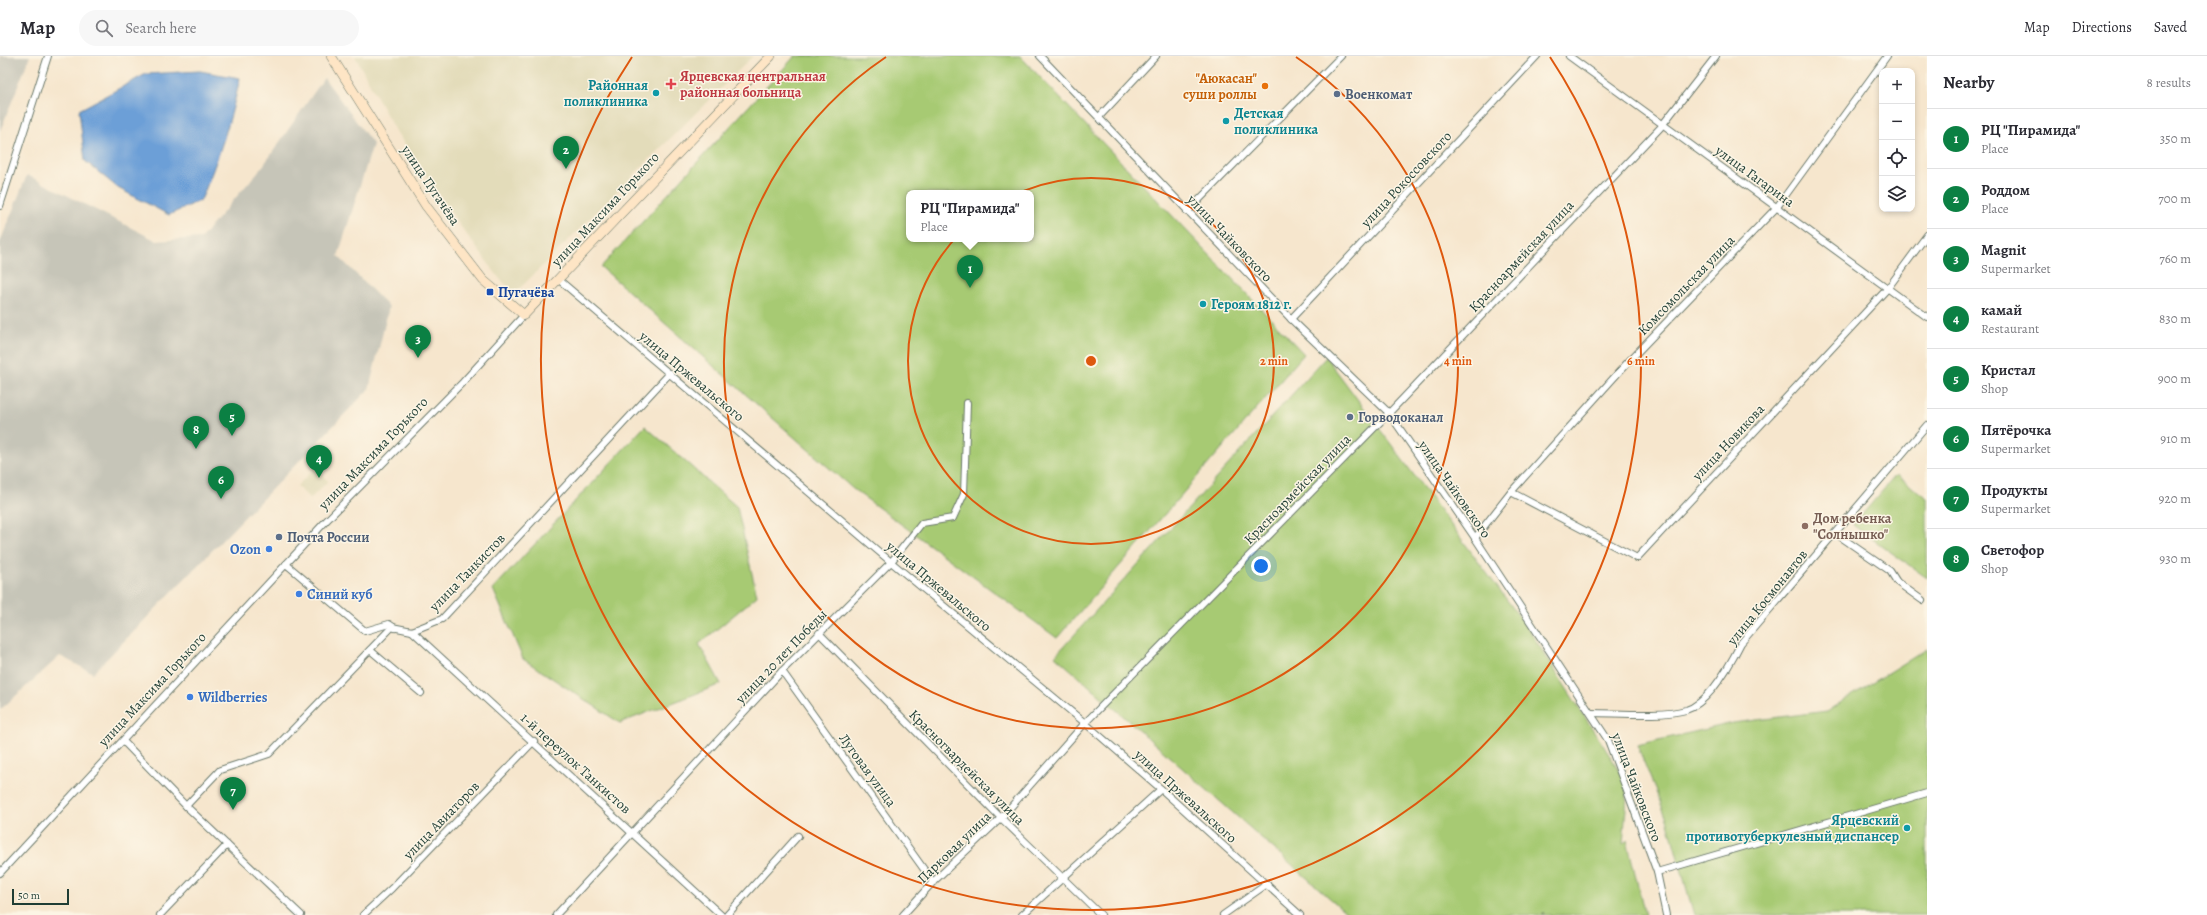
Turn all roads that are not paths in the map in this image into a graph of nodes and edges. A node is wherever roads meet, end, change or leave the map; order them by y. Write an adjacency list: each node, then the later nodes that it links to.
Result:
1 (48, 56): 13 (street)
2 (331, 56): 19 (street, улица Пугачёва)
3 (771, 56): 17 (street, улица Максима Горького)
4 (1040, 56): 11 (street, улица Чайковского)
5 (1156, 56): 11 (street)
6 (1341, 56): 15 (street)
7 (1537, 56): 21 (street, улица Рокоссовского)
8 (1569, 56): 12 (street, улица Гагарина)
9 (1716, 56): 12 (street, Красноармейская улица)
10 (1887, 56): 14 (street, Комсомольская улица)
11 (1099, 117): 15 (street, улица Чайковского)
12 (1664, 123): 14 (street, улица Гагарина); 24 (street, Красноармейская улица)
13 (0, 206)
14 (1777, 207): 18 (street, улица Гагарина); 26 (street, Комсомольская улица)
15 (1187, 212): 21 (street, улица Чайковского)
16 (1927, 235): 18 (street, улица Новикова)
17 (558, 279): 19 (street, улица Максима Горького); 22 (street, улица Пржевальского)
18 (1888, 288): 20 (street, улица Гагарина); 26 (street, улица Новикова)
19 (524, 315): 30 (street, улица Максима Горького)
20 (1927, 317)
21 (1291, 319): 24 (street, улица Чайковского)
22 (670, 373): 29 (street, улица Пржевальского); 33 (street, улица Танкистов)
23 (967, 404): 29 (street, улица 20 лет Победы)
24 (1388, 413): 28 (street, улица Чайковского); 39 (street, Красноармейская улица)
25 (1927, 426): 27 (street, улица Космонавтов)
26 (1511, 492): 28 (street, Комсомольская улица)
27 (1836, 533): 31 (street); 38 (street, улица Космонавтов)
28 (1475, 538): 38 (street, улица Чайковского)
29 (891, 562): 34 (street, улица 20 лет Победы); 39 (street, улица Пржевальского)
30 (286, 564): 32 (street); 40 (street, улица Максима Горького)
31 (1922, 600)
32 (395, 628): 33 (street); 35 (street)
33 (412, 631): 41 (street, 1-й переулок Танкистов)
34 (819, 633): 36 (street, улица 20 лет Победы); 45 (street, Красногвардейская улица)
35 (370, 650): 37 (street); 44 (street)
36 (782, 671): 46 (street, улица 20 лет Победы); 52 (street, Луговая улица)
37 (421, 693)
38 (1591, 713): 49 (street, улица Чайковского)
39 (1086, 723): 42 (street, улица Пржевальского); 45 (street, Парковая улица)
40 (123, 741): 44 (street); 50 (street, улица Максима Горького)
41 (534, 741): 46 (street, 1-й переулок Танкистов); 56 (street, улица Авиаторов)
42 (1161, 789): 51 (street); 53 (street, улица Пржевальского)
43 (1927, 793): 49 (street)
44 (186, 806): 48 (street)
45 (1001, 818): 51 (street, Красногвардейская улица); 52 (street, Парковая улица)
46 (633, 832): 57 (street, улица 20 лет Победы); 58 (street, 1-й переулок Танкистов)
47 (798, 836): 59 (street)
48 (227, 845): 54 (street); 55 (street)
49 (1658, 872): 65 (street, улица Чайковского)
50 (0, 873)
51 (1062, 877): 61 (street); 62 (street, Красногвардейская улица)
52 (933, 882): 60 (street, Парковая улица)
53 (1267, 884): 63 (street); 64 (street, улица Пржевальского)
54 (160, 915)
55 (301, 915)
56 (364, 915)
57 (556, 915)
58 (721, 915)
59 (726, 915)
60 (903, 915)
61 (1022, 915)
62 (1102, 915)
63 (1223, 915)
64 (1300, 915)
65 (1666, 915)

